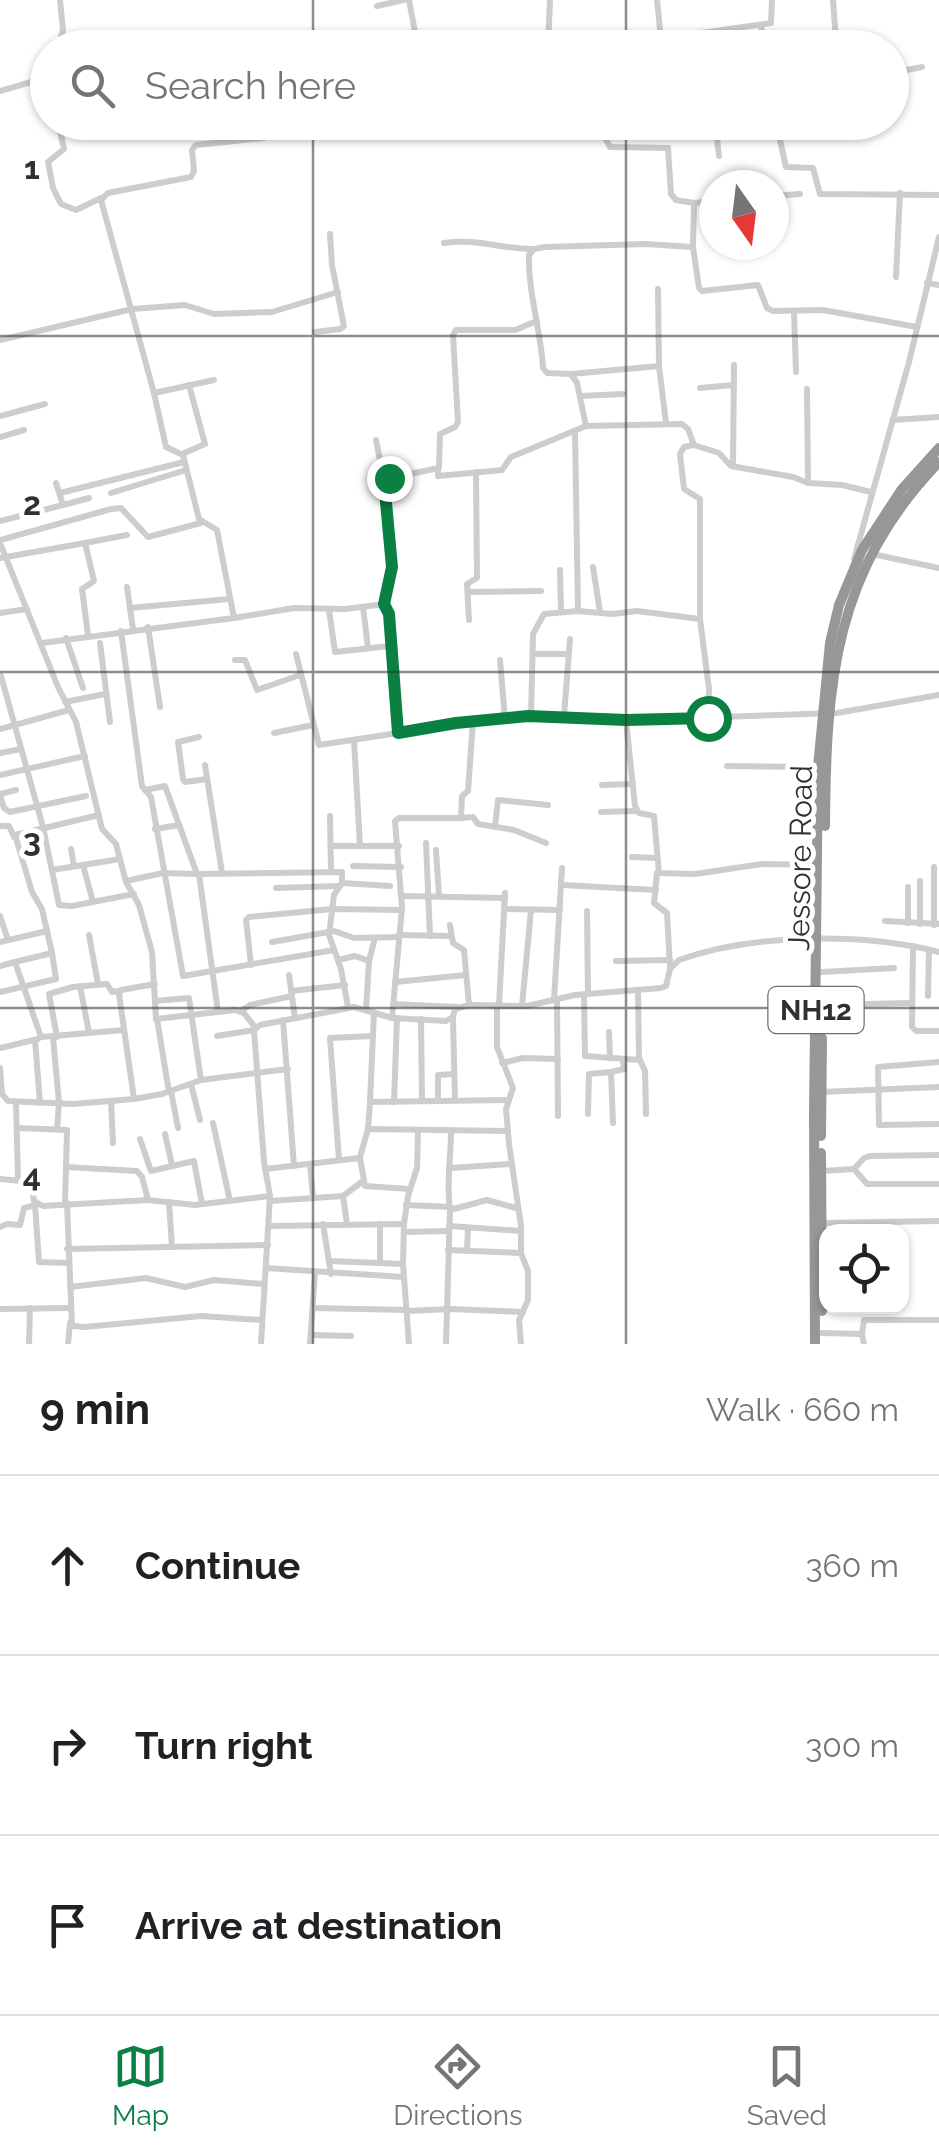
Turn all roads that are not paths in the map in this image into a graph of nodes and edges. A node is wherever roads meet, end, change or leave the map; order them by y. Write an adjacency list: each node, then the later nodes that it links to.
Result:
1 (60, 0): 9 (street)
2 (407, 0): 7 (street); 10 (street)
3 (550, 0): 11 (street)
4 (657, 0): 12 (street)
5 (772, 0): 8 (street)
6 (833, 0): 15 (street)
7 (377, 6)
8 (761, 25): 13 (street); 14 (street)
9 (63, 30)
10 (414, 30)
11 (549, 30)
12 (660, 30)
13 (732, 30)
14 (762, 30)
15 (835, 30)
16 (922, 67): 17 (street)
17 (909, 69)
18 (30, 82): 19 (street)
19 (0, 91)
20 (62, 140): 30 (street)
21 (247, 140): 30 (street)
22 (605, 140): 31 (street)
23 (717, 140): 25 (street)
24 (780, 140): 27 (street)
25 (719, 156)
26 (800, 194): 28 (street)
27 (900, 194): 29 (street); 38 (street)
28 (789, 195)
29 (939, 195)
30 (102, 198): 43 (street)
31 (694, 202): 32 (street); 36 (street)
32 (699, 202)
33 (330, 234): 42 (street)
34 (939, 237): 39 (street)
35 (444, 243): 37 (street)
36 (694, 247): 37 (street); 44 (street)
37 (534, 249): 45 (street)
38 (896, 277)
39 (927, 283): 40 (street); 46 (street)
40 (939, 285)
41 (658, 289): 50 (street)
42 (338, 292): 43 (street); 47 (street)
43 (132, 310): 48 (street); 58 (street)
44 (794, 311): 46 (street); 51 (street)
45 (537, 321): 52 (street); 76 (street)
46 (917, 326): 64 (street)
47 (315, 332)
48 (0, 340)
49 (734, 365): 55 (street)
50 (658, 366): 52 (street); 65 (street)
51 (796, 372)
52 (572, 374): 60 (street)
53 (214, 380): 54 (street)
54 (189, 384): 58 (street); 73 (street)
55 (734, 385): 56 (street); 75 (street)
56 (700, 388)
57 (807, 389): 80 (street)
58 (154, 393): 73 (street)
59 (623, 394): 60 (street)
60 (580, 396): 66 (street)
61 (45, 404): 62 (street)
62 (0, 416)
63 (939, 418): 64 (street)
64 (893, 420): 81 (street)
65 (666, 423): 66 (street); 71 (street)
66 (586, 426): 68 (street)
67 (24, 430): 69 (street)
68 (576, 430): 77 (street); 106 (street)
69 (0, 437)
70 (376, 440): 78 (street)
71 (694, 445): 75 (street); 111 (street)
72 (939, 448): 85 (highway, NH12)
73 (184, 462): 82 (street); 83 (street); 88 (street)
74 (939, 462): 85 (highway, NH12)
75 (734, 466): 80 (street)
76 (438, 469): 77 (street); 78 (street)
77 (476, 472): 99 (street)
78 (384, 481): 101 (street)
79 (56, 483): 82 (street)
80 (808, 483): 81 (street)
81 (872, 492): 92 (street)
82 (60, 493): 86 (street)
83 (111, 493)
84 (89, 498): 86 (street)
85 (899, 501): 92 (highway, NH12)
86 (62, 505): 87 (street)
87 (0, 521)
88 (201, 523): 90 (street); 100 (street)
89 (127, 535): 91 (street)
90 (0, 541): 93 (street)
91 (85, 543): 93 (street); 116 (street)
92 (864, 551): 95 (street); 130 (highway, Jessore Road / NH12); 130 (highway, NH12)
93 (3, 557): 104 (street)
94 (593, 568): 108 (street)
95 (939, 568)
96 (560, 570): 107 (street)
97 (127, 587): 103 (street)
98 (540, 591): 99 (street)
99 (468, 592): 112 (street)
100 (229, 599): 103 (street); 110 (street)
101 (384, 604): 102 (street); 121 (street)
102 (363, 607): 105 (street); 122 (street)
103 (130, 608): 114 (street)
104 (27, 609): 109 (street); 119 (street)
105 (328, 610): 110 (street); 122 (street)
106 (578, 611): 107 (street); 108 (street)
107 (561, 612): 124 (street)
108 (600, 612): 111 (street)
109 (0, 613)
110 (234, 618): 113 (street)
111 (700, 619): 140 (street)
112 (469, 620)
113 (148, 628): 114 (street); 135 (street)
114 (133, 629): 115 (street)
115 (121, 630): 116 (street); 163 (street)
116 (88, 635): 117 (street)
117 (66, 638): 119 (street); 131 (street)
118 (570, 639): 125 (street)
119 (41, 643): 134 (street)
120 (100, 644): 132 (street)
121 (390, 646): 122 (street); 148 (street)
122 (368, 648)
123 (296, 654): 128 (street)
124 (533, 654): 125 (street); 137 (street)
125 (566, 654): 138 (street)
126 (236, 660): 128 (street)
127 (500, 660): 139 (street)
128 (301, 675): 144 (street)
129 (1, 676): 145 (street)
130 (829, 680): 136 (highway, Jessore Road / NH12)
131 (83, 688)
132 (105, 694): 134 (street); 143 (street)
133 (939, 695): 136 (street)
134 (67, 706): 145 (street); 153 (street)
135 (160, 707)
136 (826, 713): 140 (street); 156 (highway, Jessore Road / NH12); 233 (highway, Jessore Road / NH12)
137 (531, 716): 138 (street); 139 (street)
138 (564, 716): 141 (street)
139 (505, 718): 142 (street)
140 (708, 718): 141 (street)
141 (626, 720): 160 (street)
142 (473, 721): 148 (street); 172 (street)
143 (110, 722)
144 (313, 725): 147 (street); 150 (street)
145 (14, 726): 146 (street); 151 (street)
146 (0, 729)
147 (274, 733)
148 (398, 733): 150 (street)
149 (199, 737): 159 (street)
150 (354, 740): 182 (street)
151 (21, 749): 152 (street); 157 (street)
152 (0, 753)
153 (85, 756): 157 (street); 170 (street)
154 (205, 766): 159 (street)
155 (727, 766): 156 (street)
156 (818, 767): 189 (highway, Jessore Road / NH12)
157 (27, 771): 158 (street); 167 (street)
158 (0, 776)
159 (207, 780): 200 (street)
160 (633, 784): 161 (street); 168 (street)
161 (602, 785)
162 (16, 790): 164 (street)
163 (146, 790): 173 (street); 177 (street)
164 (0, 794): 167 (street)
165 (86, 796): 167 (street)
166 (548, 805): 176 (street)
167 (37, 807): 175 (street)
168 (637, 811): 169 (street); 187 (street)
169 (602, 812)
170 (99, 815): 175 (street); 188 (street)
171 (330, 816): 181 (street)
172 (461, 818): 176 (street); 183 (street)
173 (179, 824): 177 (street); 199 (street)
174 (0, 826): 178 (street)
175 (43, 827): 178 (street); 195 (street)
176 (495, 827): 179 (street)
177 (155, 829): 198 (street)
178 (14, 838): 226 (street)
179 (546, 843)
180 (426, 844): 211 (street)
181 (331, 846): 182 (street); 196 (street)
182 (360, 846): 183 (street)
183 (399, 846): 192 (street)
184 (71, 849): 190 (street)
185 (436, 850): 212 (street)
186 (632, 856): 187 (street)
187 (657, 858): 197 (street)
188 (120, 859): 190 (street); 202 (street)
189 (818, 864): 197 (street); 233 (highway, Jessore Road / NH12)
190 (79, 866): 195 (street); 213 (street)
191 (354, 866): 192 (street)
192 (400, 867): 210 (street)
193 (934, 867): 225 (street)
194 (562, 868): 204 (street)
195 (52, 870): 213 (street)
196 (331, 871): 200 (street); 203 (street)
197 (658, 871): 208 (street)
198 (164, 873): 199 (street); 202 (street); 250 (street)
199 (198, 874): 200 (street); 250 (street)
200 (222, 874)
201 (920, 881): 224 (street)
202 (126, 882): 209 (street)
203 (340, 884): 205 (street); 207 (street); 214 (street)
204 (562, 885): 208 (street); 218 (street)
205 (390, 886)
206 (908, 887): 222 (street)
207 (276, 888)
208 (656, 890): 243 (street)
209 (134, 894): 213 (street); 256 (street)
210 (402, 896): 211 (street); 216 (street)
211 (428, 896): 212 (street); 230 (street)
212 (439, 896): 215 (street)
213 (93, 902)
214 (332, 908): 216 (street); 227 (street); 246 (street)
215 (505, 909): 217 (street); 271 (street)
216 (402, 910): 229 (street)
217 (532, 910): 218 (street); 273 (street)
218 (560, 910): 266 (street)
219 (587, 911): 264 (street)
220 (0, 916): 234 (street)
221 (886, 921): 222 (street)
222 (908, 923): 224 (street)
223 (450, 924): 231 (street)
224 (920, 924): 225 (street)
225 (936, 925)
226 (47, 931): 234 (street); 240 (street)
227 (328, 932): 232 (street); 235 (street); 237 (street)
228 (89, 935): 255 (street)
229 (399, 936): 230 (street); 232 (street); 254 (street)
230 (430, 936): 231 (street)
231 (452, 936): 253 (street)
232 (375, 938): 242 (street)
233 (820, 939): 236 (street); 249 (street); 251 (highway, Jessore Road / NH12); 412 (highway, Jessore Road / NH12)
234 (4, 941)
235 (272, 942)
236 (914, 946): 238 (street); 268 (street)
237 (334, 950): 241 (street); 246 (street)
238 (929, 950): 239 (street); 265 (street)
239 (939, 952)
240 (52, 954): 245 (street); 258 (street)
241 (338, 960): 242 (street); 257 (street)
242 (370, 960): 277 (street)
243 (670, 960): 244 (street); 249 (street)
244 (616, 961)
245 (15, 962): 247 (street); 258 (street)
246 (252, 965): 250 (street)
247 (0, 966)
248 (894, 968): 251 (street)
249 (670, 969): 261 (street)
250 (212, 972): 278 (street)
251 (822, 972): 272 (highway, Jessore Road / NH12)
252 (289, 975): 263 (street)
253 (466, 975): 254 (street); 270 (street)
254 (395, 982): 269 (street)
255 (98, 984): 259 (street); 260 (street)
256 (154, 984): 260 (street); 267 (street)
257 (345, 985): 263 (street); 275 (street)
258 (22, 986): 262 (street); 293 (street)
259 (80, 986): 290 (street); 293 (street)
260 (121, 990): 287 (street)
261 (638, 990): 264 (street); 298 (street)
262 (0, 992)
263 (291, 993): 276 (street); 281 (street)
264 (586, 994): 266 (street); 295 (street)
265 (928, 996)
266 (556, 1000): 273 (street); 296 (street)
267 (155, 1001): 279 (street); 283 (street)
268 (911, 1003): 272 (street); 288 (street)
269 (393, 1004): 274 (street); 282 (street)
270 (469, 1005): 271 (street); 274 (street)
271 (498, 1005): 273 (street); 300 (street)
272 (822, 1005): 311 (highway, Jessore Road / NH12)
273 (522, 1006)
274 (458, 1007): 280 (street)
275 (348, 1008): 277 (street); 281 (street)
276 (240, 1011): 278 (street); 286 (street)
277 (370, 1011): 282 (street); 292 (street)
278 (218, 1012): 279 (street)
279 (192, 1016): 283 (street); 306 (street)
280 (453, 1017): 284 (street); 305 (street)
281 (295, 1018): 285 (street)
282 (394, 1018): 284 (street); 319 (street)
283 (156, 1019): 310 (street)
284 (421, 1019): 316 (street)
285 (284, 1020): 286 (street); 302 (street)
286 (254, 1028): 291 (street); 303 (street)
287 (124, 1030): 290 (street); 312 (street)
288 (939, 1031)
289 (609, 1032): 295 (street)
290 (88, 1033): 293 (street)
291 (216, 1036)
292 (372, 1036): 318 (street); 342 (street)
293 (47, 1038): 294 (street); 321 (street); 322 (street)
294 (0, 1048)
295 (610, 1058): 297 (street)
296 (558, 1059): 300 (street); 325 (street)
297 (623, 1059): 298 (street); 304 (street)
298 (640, 1060): 324 (street)
299 (939, 1062): 309 (street)
300 (502, 1064): 314 (street)
301 (0, 1068): 320 (street)
302 (288, 1069): 303 (street); 346 (street)
303 (259, 1071): 306 (street); 349 (street)
304 (611, 1072): 323 (street); 328 (street)
305 (454, 1074): 313 (street); 317 (street)
306 (201, 1080): 307 (street)
307 (192, 1084): 310 (street); 326 (street)
308 (939, 1088): 309 (street)
309 (878, 1090): 311 (street); 329 (street)
310 (170, 1092): 312 (street); 331 (street)
311 (822, 1092): 352 (highway, Jessore Road / NH12)
312 (134, 1099): 315 (street)
313 (455, 1100): 314 (street); 317 (street)
314 (508, 1100): 335 (street)
315 (112, 1101): 322 (street); 339 (street)
316 (422, 1101): 317 (street); 319 (street)
317 (438, 1101)
318 (370, 1102): 319 (street); 333 (street)
319 (394, 1102)
320 (16, 1103): 321 (street); 330 (street)
321 (40, 1103): 322 (street)
322 (59, 1103): 332 (street)
323 (588, 1114)
324 (646, 1114)
325 (558, 1116)
326 (200, 1120)
327 (213, 1122): 363 (street)
328 (613, 1123)
329 (939, 1124)
330 (17, 1128): 332 (street); 355 (street)
331 (178, 1128)
332 (57, 1129): 347 (street)
333 (368, 1129): 336 (street); 341 (street)
334 (451, 1130): 335 (street); 336 (street); 348 (street)
335 (508, 1130): 344 (street)
336 (418, 1131): 358 (street)
337 (166, 1134): 345 (street)
338 (140, 1139): 351 (street)
339 (113, 1143)
340 (939, 1155): 350 (street)
341 (360, 1158): 342 (street); 356 (street)
342 (339, 1160): 343 (street)
343 (310, 1164): 346 (street); 361 (street)
344 (510, 1164): 348 (street); 370 (street)
345 (172, 1166): 351 (street); 366 (street)
346 (294, 1166): 349 (street)
347 (66, 1167): 353 (street); 365 (street)
348 (452, 1168): 369 (street)
349 (265, 1169): 360 (street)
350 (854, 1169): 352 (street); 357 (street)
351 (154, 1171): 353 (street)
352 (822, 1171): 375 (highway, Jessore Road / NH12)
353 (142, 1178): 362 (street)
354 (0, 1180): 355 (street)
355 (18, 1180): 367 (street)
356 (363, 1181): 358 (street); 359 (street)
357 (939, 1184)
358 (410, 1189): 368 (street)
359 (343, 1196): 361 (street); 373 (street)
360 (270, 1198): 361 (street); 363 (street); 376 (street)
361 (313, 1198)
362 (148, 1200): 364 (street); 365 (street)
363 (230, 1201): 366 (street)
364 (168, 1202): 366 (street); 383 (street)
365 (66, 1203): 367 (street); 384 (street)
366 (202, 1204)
367 (36, 1205): 377 (street); 389 (street)
368 (406, 1205): 369 (street); 378 (street)
369 (450, 1208): 370 (street); 380 (street)
370 (516, 1208): 381 (street)
371 (939, 1221): 375 (street)
372 (323, 1224): 373 (street); 376 (street); 388 (street)
373 (348, 1224): 374 (street)
374 (380, 1224): 378 (street); 390 (street)
375 (823, 1224)
376 (269, 1226): 382 (street)
377 (0, 1227)
378 (404, 1228): 380 (street); 391 (street)
379 (468, 1228): 380 (street); 381 (street); 386 (street)
380 (449, 1229): 385 (street)
381 (521, 1231): 387 (street)
382 (268, 1245): 383 (street); 392 (street)
383 (172, 1247): 384 (street)
384 (67, 1248): 389 (street)
385 (448, 1250): 386 (street); 402 (street)
386 (467, 1251): 387 (street)
387 (522, 1252): 404 (street)
388 (329, 1260): 390 (street); 394 (street)
389 (68, 1263): 397 (street)
390 (380, 1263): 391 (street)
391 (402, 1264): 395 (street)
392 (266, 1268): 393 (street); 396 (street)
393 (314, 1273): 394 (street); 400 (street)
394 (331, 1274): 395 (street)
395 (403, 1276): 403 (street)
396 (263, 1284): 397 (street); 406 (street)
397 (70, 1287): 399 (street)
398 (30, 1308): 399 (street); 401 (street); 413 (street)
399 (70, 1308): 408 (street)
400 (313, 1308): 403 (street); 409 (street)
401 (0, 1309)
402 (446, 1309): 403 (street); 404 (street); 418 (street)
403 (407, 1310): 417 (street)
404 (522, 1312): 419 (street)
405 (823, 1314): 412 (highway, Jessore Road / NH12)
406 (260, 1320): 408 (street); 415 (street)
407 (939, 1320): 410 (street)
408 (70, 1322): 414 (street)
409 (311, 1334): 411 (street); 416 (street)
410 (862, 1334): 412 (street); 420 (street)
411 (351, 1336)
412 (820, 1340)
413 (29, 1344)
414 (68, 1344)
415 (261, 1344)
416 (310, 1344)
417 (409, 1344)
418 (446, 1344)
419 (522, 1344)
420 (864, 1344)

